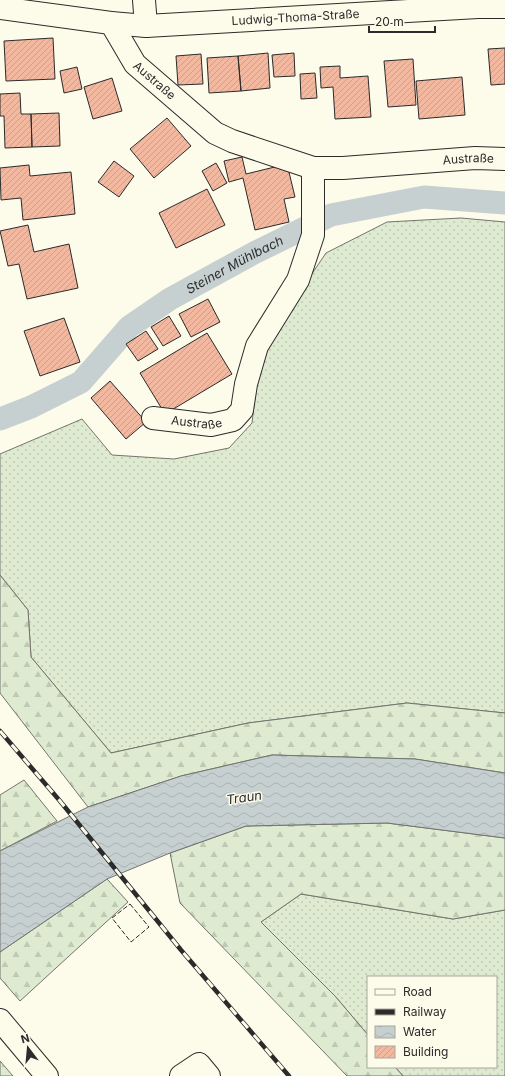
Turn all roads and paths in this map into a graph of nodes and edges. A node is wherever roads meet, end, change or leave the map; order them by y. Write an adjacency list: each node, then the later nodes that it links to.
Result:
1 (144, 0): 5 (street)
2 (505, 7): 5 (street, Ludwig-Thoma-Straße)
3 (0, 8): 4 (street)
4 (111, 23): 5 (street, Ludwig-Thoma-Straße); 7 (street, Austraße)
5 (146, 26)
6 (505, 159): 7 (street, Austraße)
7 (313, 168): 8 (street, Austraße)
8 (153, 418)
9 (0, 1020): 10 (street)
10 (47, 1076)
11 (181, 1076): 12 (street)
12 (209, 1076)

